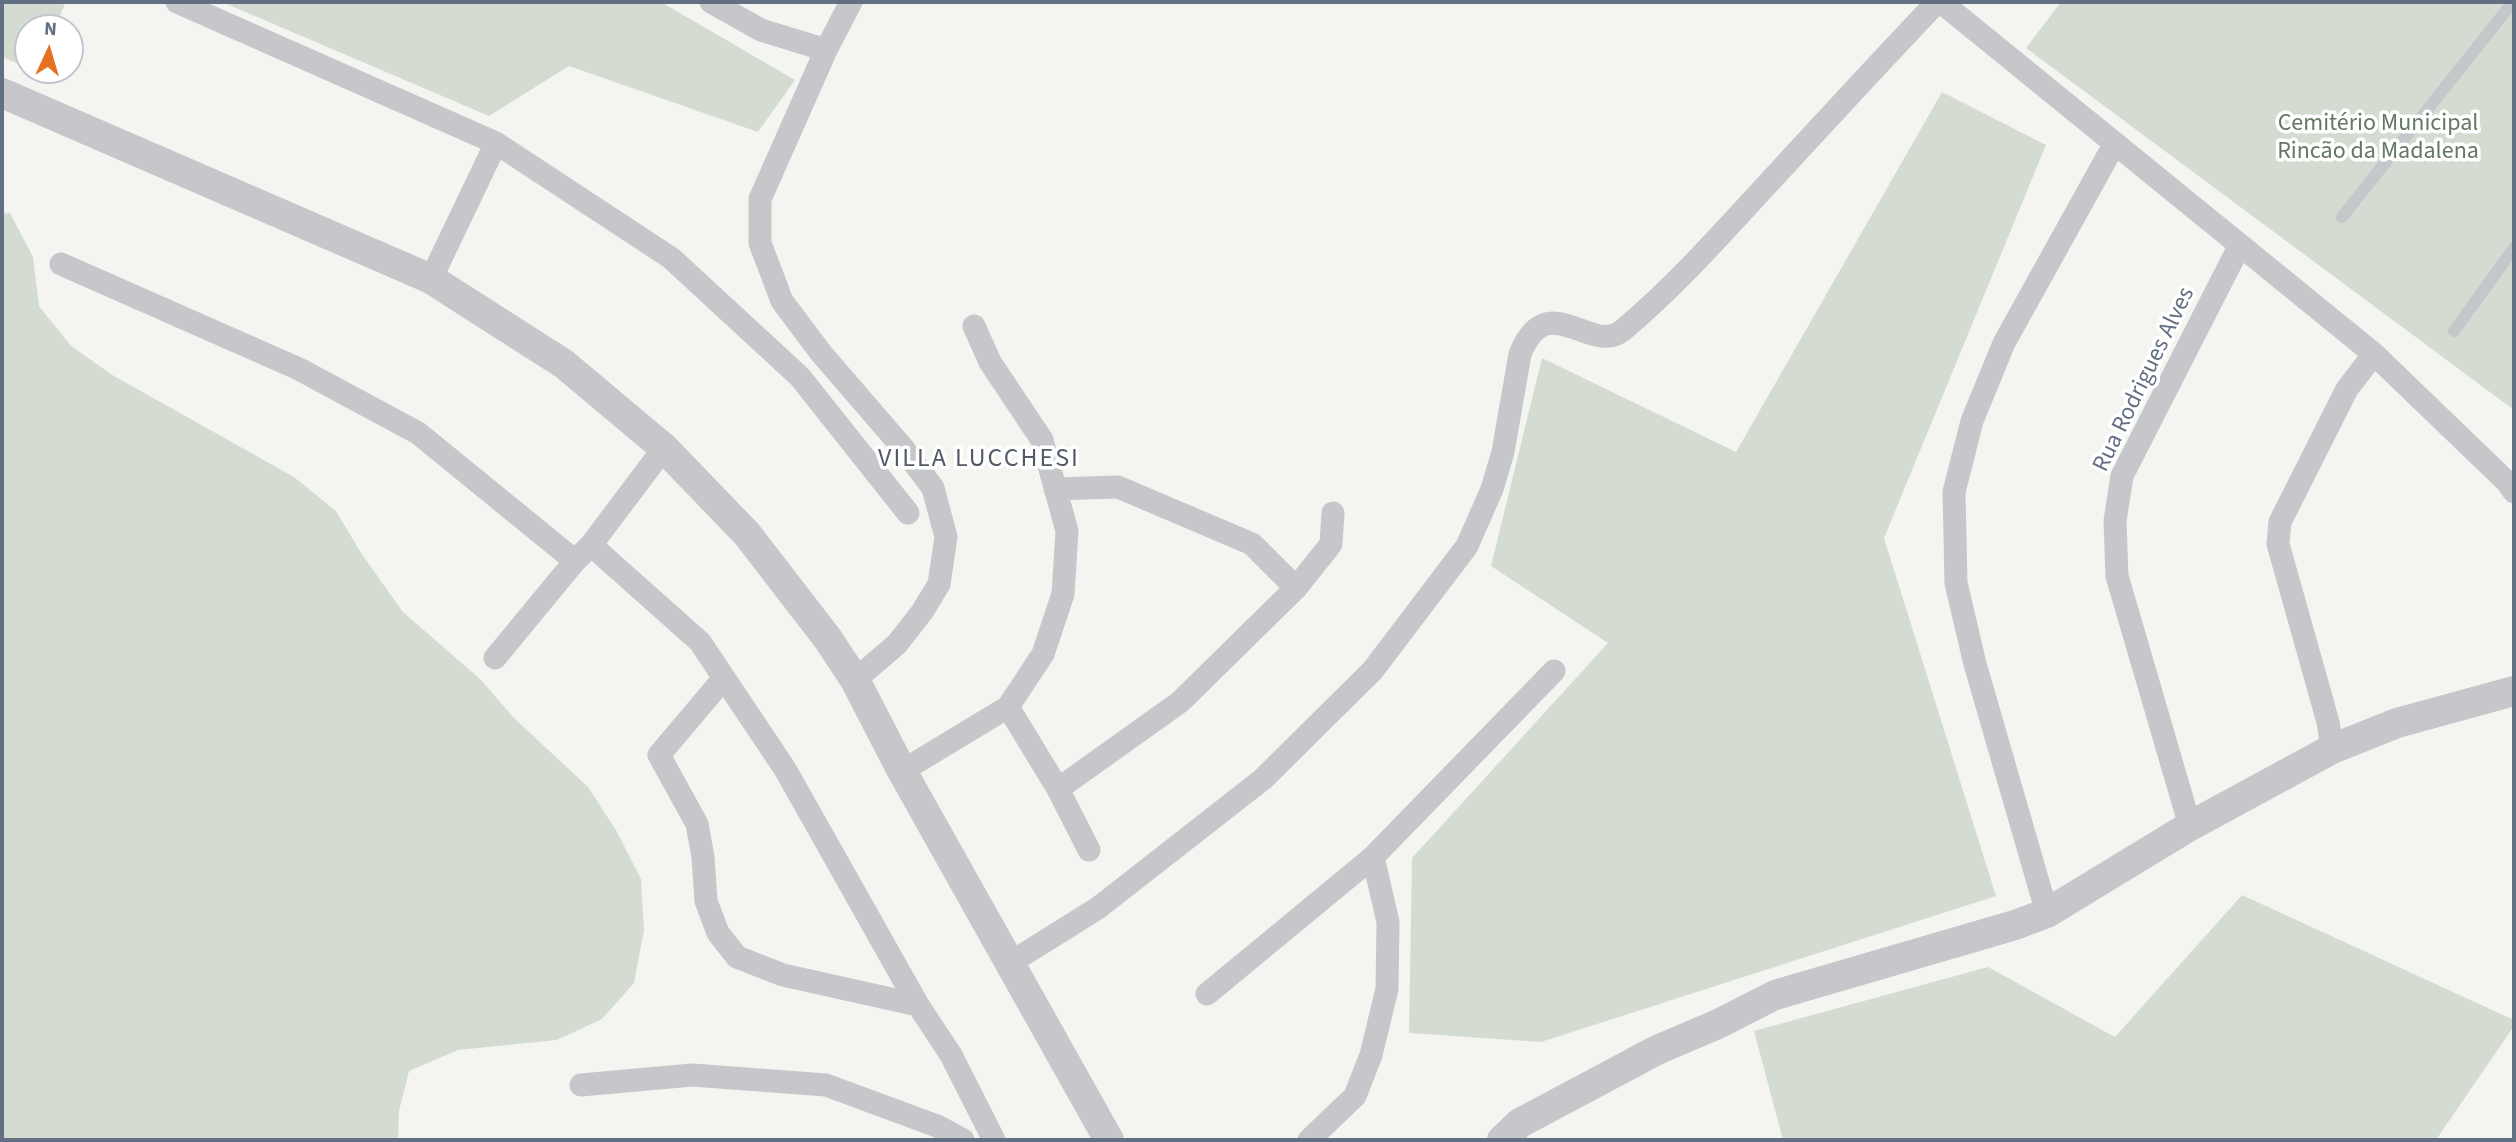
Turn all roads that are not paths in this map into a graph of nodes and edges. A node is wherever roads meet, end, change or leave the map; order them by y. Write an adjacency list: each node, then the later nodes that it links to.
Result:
1 (177, 2): 8 (street)
2 (710, 2): 6 (street)
3 (851, 2): 6 (street)
4 (1939, 2): 9 (street); 38 (street)
5 (2513, 2): 10 (lane)
6 (826, 50): 28 (street)
7 (2, 93): 14 (street)
8 (496, 143): 14 (street); 21 (street)
9 (2115, 143): 11 (street); 37 (street)
10 (2342, 217)
11 (2240, 245): 17 (street); 34 (street, Rua Rodrigues Alves)
12 (2514, 248): 16 (lane)
13 (61, 264): 23 (street)
14 (431, 279): 18 (street)
15 (974, 326): 19 (street)
16 (2454, 331)
17 (2374, 354): 20 (street); 31 (street)
18 (664, 448): 23 (street); 28 (street)
19 (1055, 489): 24 (street); 30 (street)
20 (2514, 492)
21 (908, 513)
22 (1333, 513): 24 (street)
23 (583, 553): 25 (street); 27 (street)
24 (1296, 588): 33 (street)
25 (495, 658)
26 (1554, 671): 36 (street)
27 (724, 678): 40 (street); 40 (street)
28 (855, 680): 32 (street)
29 (2514, 691): 31 (street)
30 (1008, 707): 32 (street); 33 (street)
31 (2332, 749): 34 (street)
32 (902, 771): 38 (street)
33 (1058, 789): 35 (street)
34 (2190, 826): 37 (street)
35 (1089, 850)
36 (1373, 857): 39 (street); 45 (street)
37 (2047, 913): 46 (street)
38 (1010, 963): 44 (street)
39 (1207, 994)
40 (918, 1005): 43 (street)
41 (581, 1085): 42 (street)
42 (964, 1140)
43 (994, 1140)
44 (1109, 1140)
45 (1309, 1140)
46 (1502, 1140)

